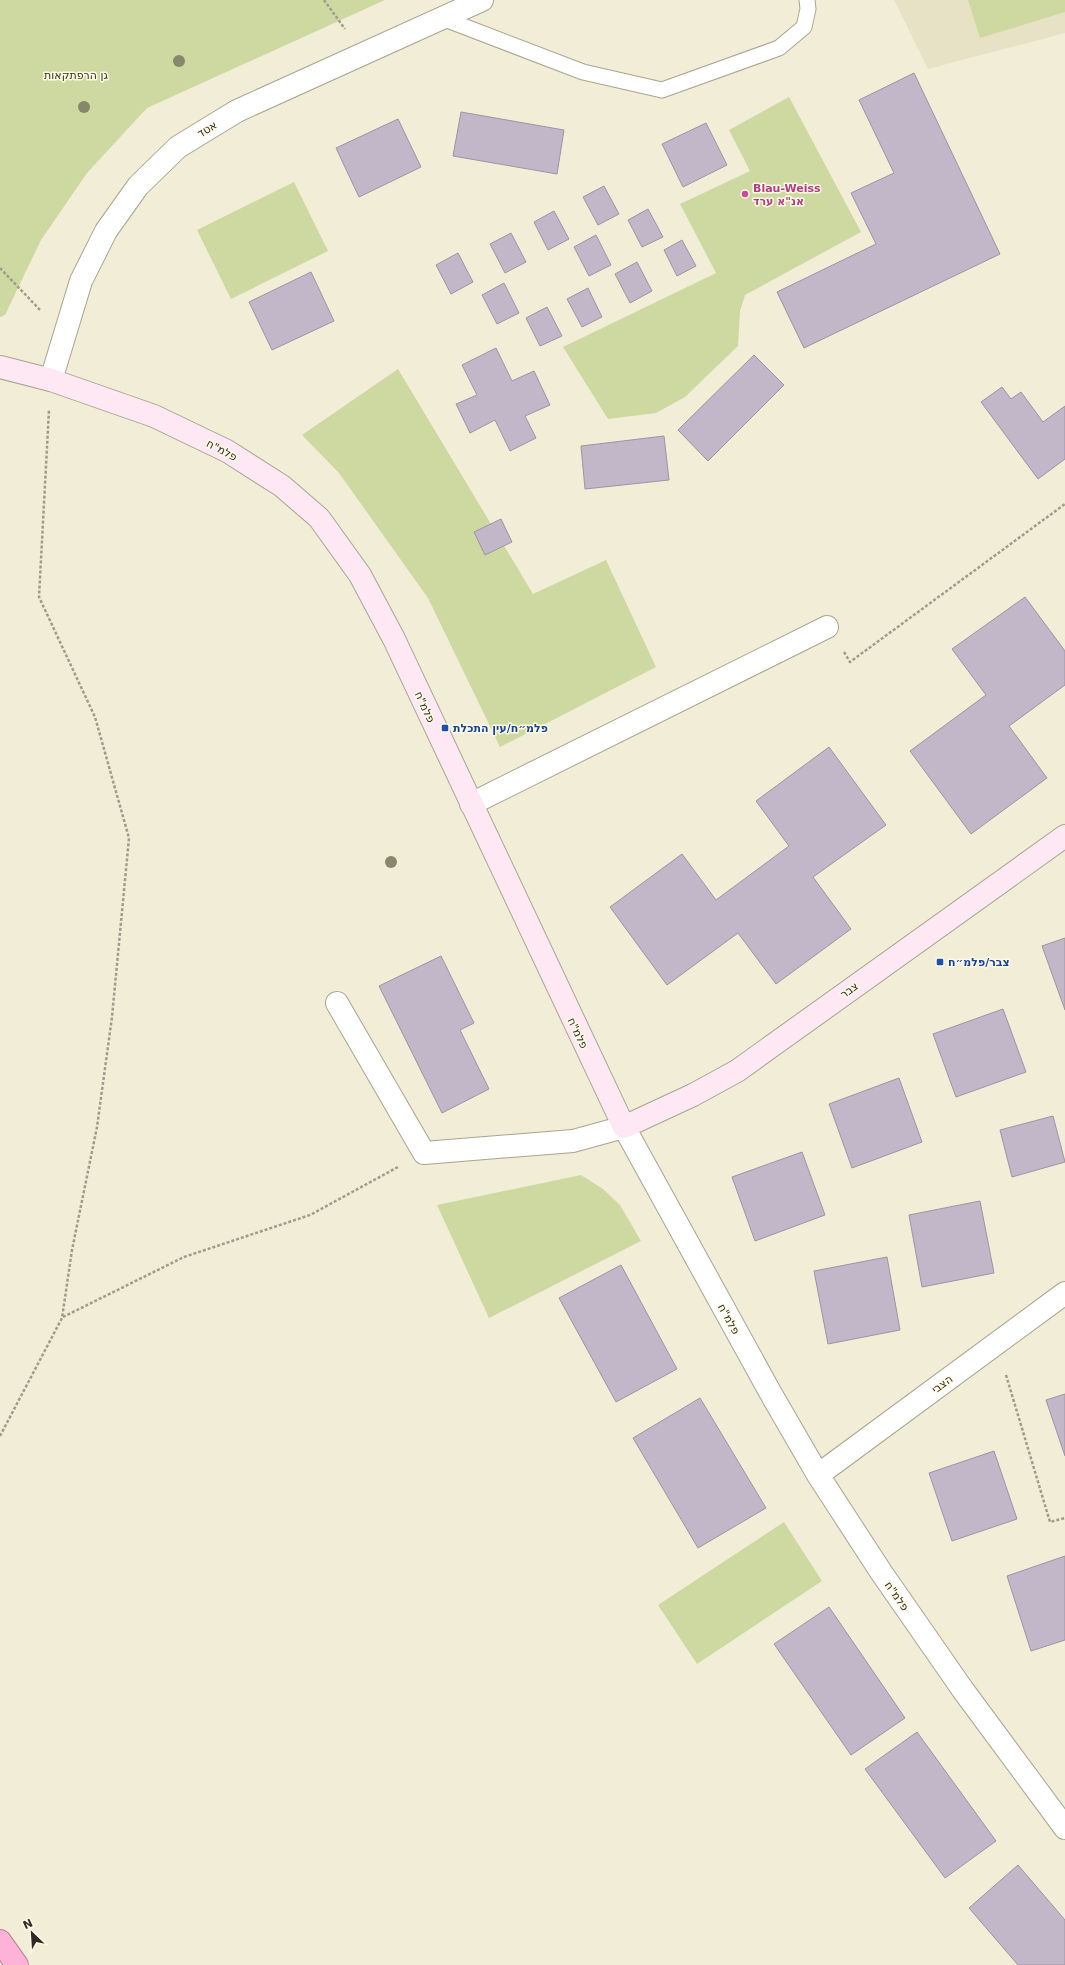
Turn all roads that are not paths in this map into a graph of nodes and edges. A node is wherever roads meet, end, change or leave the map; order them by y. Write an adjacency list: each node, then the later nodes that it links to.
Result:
1 (482, 0): 3 (street, אטד)
2 (808, 0): 3 (lane)
3 (442, 18): 5 (street, אטד)
4 (0, 367): 5 (street, פלמ"ח)
5 (51, 380): 7 (street, פלמ"ח)
6 (827, 627): 7 (street)
7 (471, 804): 10 (street, פלמ"ח)
8 (1065, 836): 10 (street, צבר)
9 (337, 1003): 10 (street)
10 (624, 1127): 12 (street, פלמ"ח)
11 (1065, 1293): 12 (street, הצבי)
12 (818, 1475): 13 (street, פלמ"ח)
13 (1065, 1828)
14 (0, 1941): 15 (highway)
15 (17, 1965)

